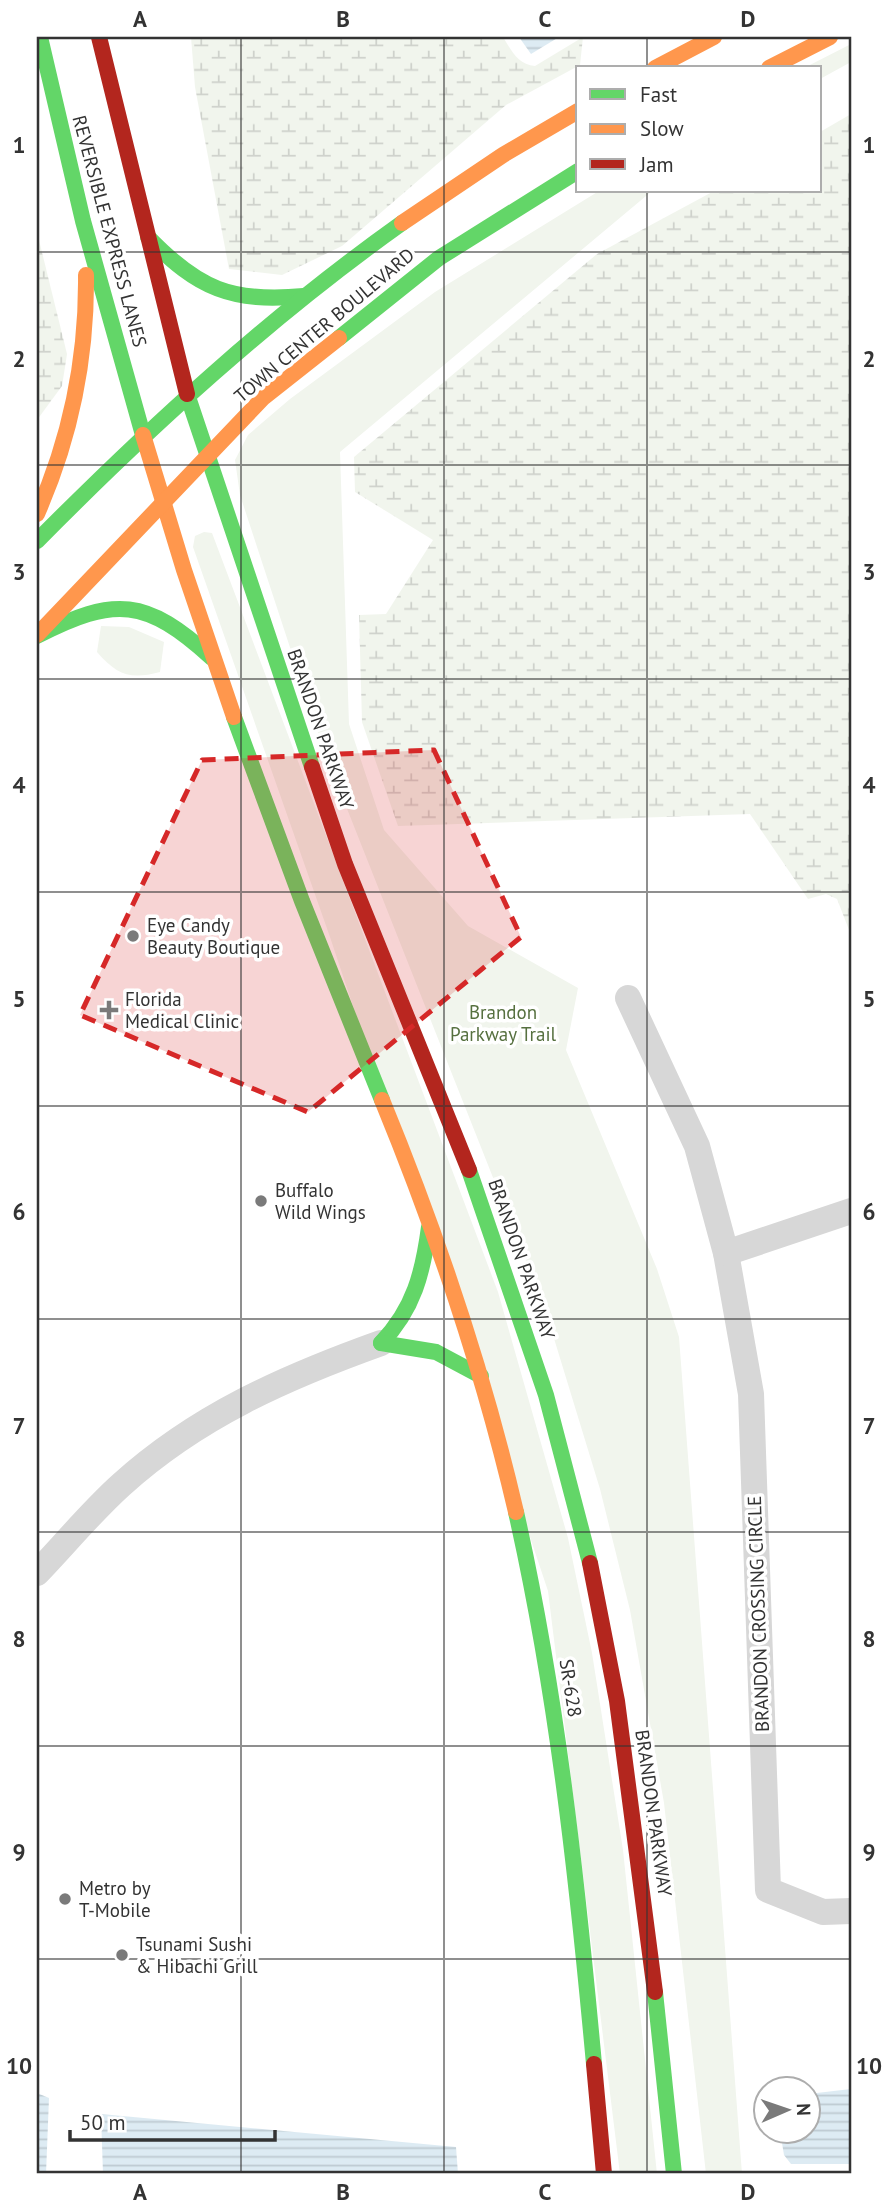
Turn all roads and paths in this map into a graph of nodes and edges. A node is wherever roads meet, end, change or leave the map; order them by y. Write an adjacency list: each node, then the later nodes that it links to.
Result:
1 (40, 37): 9 (main road, REVERSIBLE EXPRESS LANES)
2 (99, 37): 10 (main road, REVERSIBLE EXPRESS LANES)
3 (714, 37): 5 (main road)
4 (830, 37): 6 (main road)
5 (659, 66)
6 (773, 66)
7 (576, 112): 11 (main road, TOWN CENTER BOULEVARD)
8 (576, 173): 14 (main road, TOWN CENTER BOULEVARD)
9 (83, 221): 13 (main road, REVERSIBLE EXPRESS LANES); 16 (main road)
10 (148, 237): 11 (main road); 12 (main road, REVERSIBLE EXPRESS LANES)
11 (304, 296): 12 (main road, TOWN CENTER BOULEVARD)
12 (187, 394): 13 (main road, TOWN CENTER BOULEVARD); 14 (main road, BRANDON PARKWAY)
13 (143, 435): 15 (main road); 17 (main road, TOWN CENTER BOULEVARD)
14 (206, 457): 15 (main road, TOWN CENTER BOULEVARD); 29 (main road, BRANDON PARKWAY)
15 (162, 502): 18 (main road, TOWN CENTER BOULEVARD); 19 (main road)
16 (37, 514)
17 (37, 541)
18 (37, 636): 19 (main road)
19 (212, 658): 22 (main road)
20 (628, 998): 23 (street, BRANDON CROSSING CIRCLE)
21 (851, 1210): 23 (street)
22 (430, 1222): 24 (main road); 25 (main road, SR-628)
23 (726, 1252): 27 (street, BRANDON CROSSING CIRCLE)
24 (381, 1343): 25 (main road); 26 (street)
25 (481, 1376): 28 (main road, SR-628)
26 (37, 1573)
27 (851, 1911)
28 (604, 2174)
29 (674, 2174)

